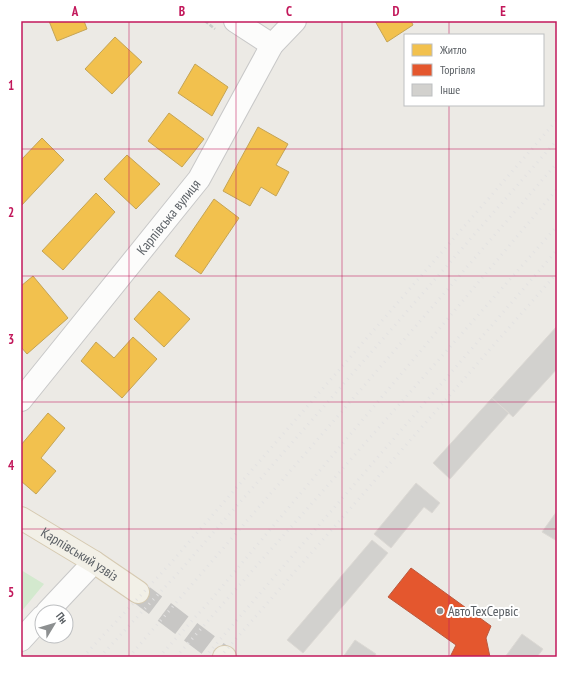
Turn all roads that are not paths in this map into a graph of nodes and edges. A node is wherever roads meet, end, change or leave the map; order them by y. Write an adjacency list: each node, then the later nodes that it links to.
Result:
1 (235, 21): 3 (street)
2 (295, 21): 3 (street, Карпівська вулиця)
3 (272, 45): 4 (street, Карпівська вулиця)
4 (21, 400)
5 (21, 518): 6 (main road, Карпівський узвіз)
6 (94, 562): 7 (main road, Карпівський узвіз); 8 (street)
7 (138, 592)
8 (55, 604)
9 (34, 626): 10 (street)
10 (21, 640)

